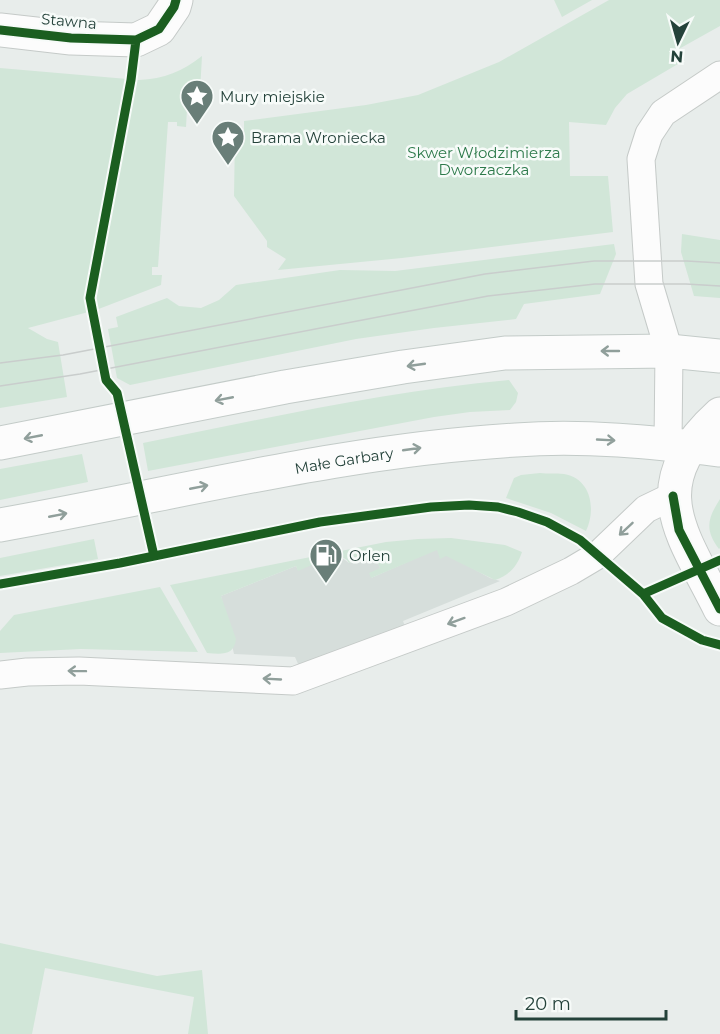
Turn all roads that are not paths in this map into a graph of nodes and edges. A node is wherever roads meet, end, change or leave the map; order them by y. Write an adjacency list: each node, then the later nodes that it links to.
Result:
1 (176, 0): 2 (street, Stawna)
2 (0, 30)
3 (720, 75): 4 (lane)
4 (669, 351): 5 (street); 7 (street, one-way to 7); 8 (lane)
5 (720, 356)
6 (720, 414): 8 (street)
7 (0, 442)
8 (693, 446): 9 (street); 10 (street, Małe Garbary, one-way to 8)
9 (673, 496): 11 (street); 12 (lane, one-way to 12)
10 (0, 525)
11 (720, 609)
12 (0, 675)

